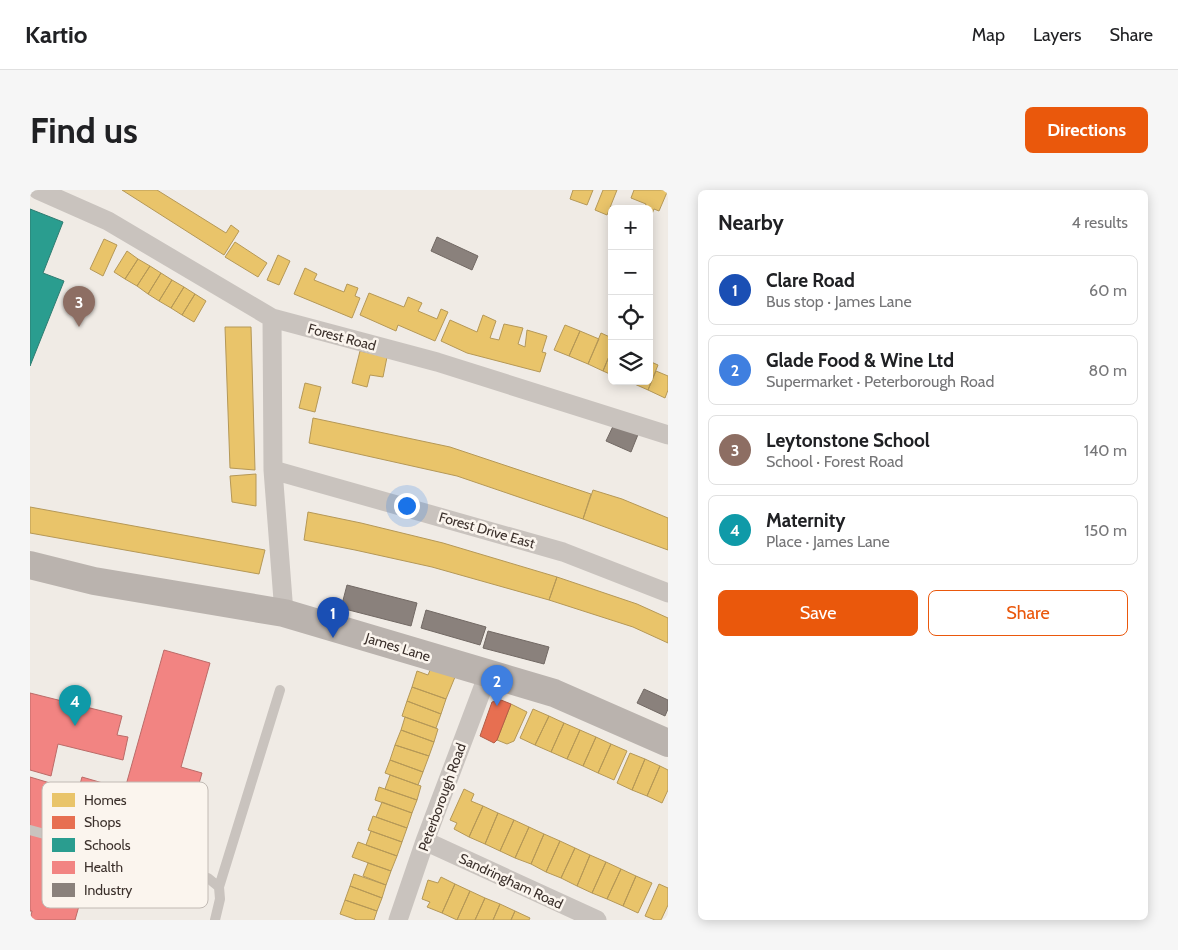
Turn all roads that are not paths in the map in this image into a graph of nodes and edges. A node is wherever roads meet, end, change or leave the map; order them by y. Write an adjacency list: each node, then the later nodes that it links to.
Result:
1 (38, 190): 2 (street, Forest Road)
2 (272, 318): 3 (street, Forest Road); 4 (street)
3 (668, 435)
4 (273, 470): 6 (street, Forest Drive East); 7 (street)
5 (30, 565): 7 (street, James Lane)
6 (668, 593)
7 (284, 613): 8 (street, James Lane)
8 (488, 674): 10 (street, James Lane); 11 (street, Peterborough Road)
9 (280, 690): 13 (lane)
10 (668, 743)
11 (425, 841): 15 (street, Peterborough Road); 16 (street, Sandringham Road)
12 (208, 878): 13 (lane)
13 (219, 887): 14 (lane)
14 (214, 920)
15 (398, 920)
16 (597, 920)

